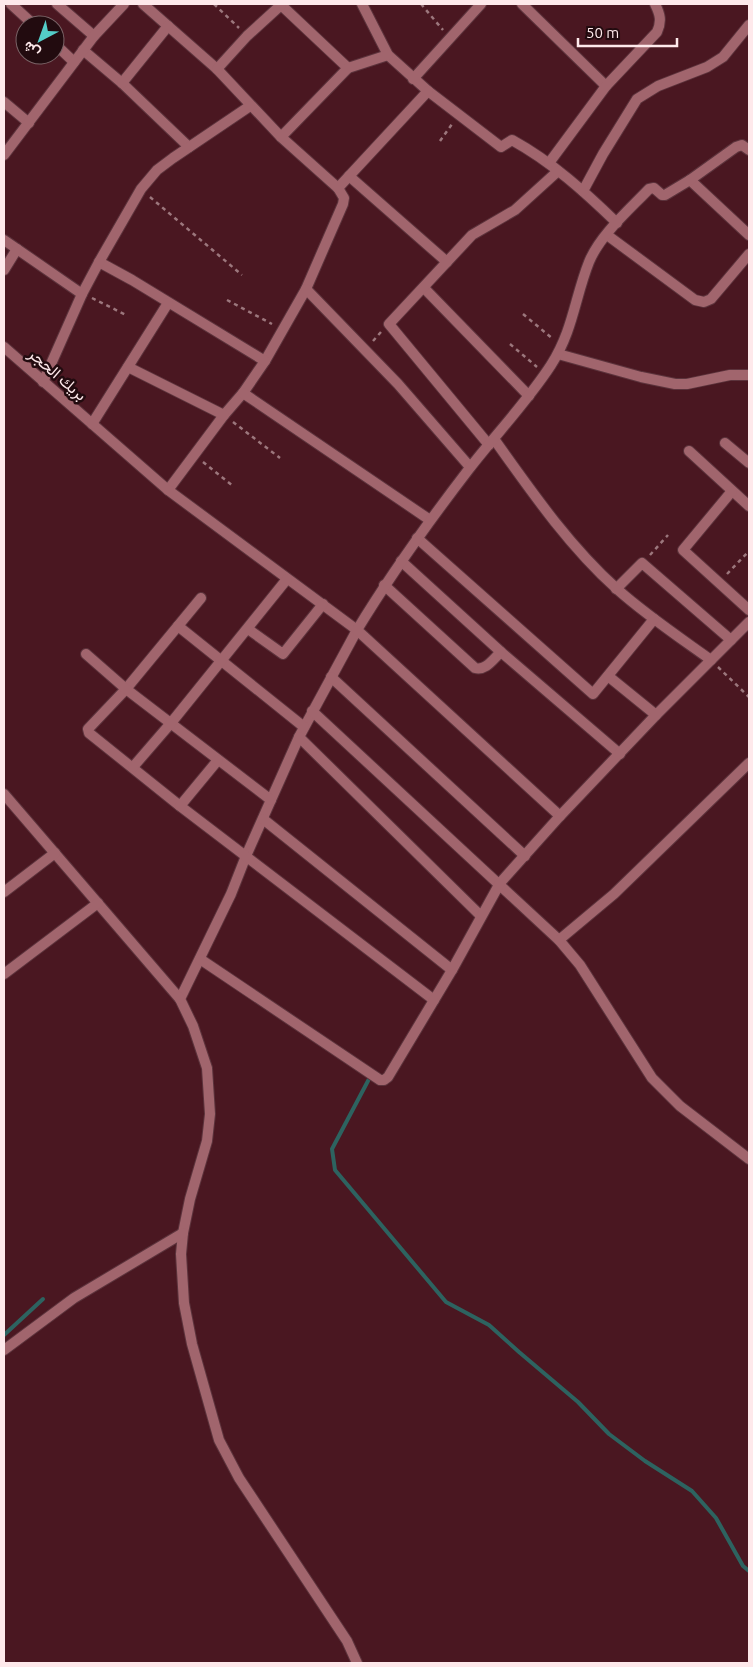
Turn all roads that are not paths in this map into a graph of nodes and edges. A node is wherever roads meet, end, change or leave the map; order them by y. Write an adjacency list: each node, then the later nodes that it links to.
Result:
1 (11, 4): 10 (street)
2 (57, 4): 13 (street)
3 (124, 4): 13 (street)
4 (143, 4): 12 (street)
5 (280, 4): 18 (street); 19 (street)
6 (362, 4): 16 (street)
7 (481, 4): 20 (street)
8 (522, 4): 22 (street)
9 (655, 4): 22 (street)
10 (23, 15)
11 (749, 25): 36 (street)
12 (168, 26): 19 (street); 21 (street)
13 (94, 36): 14 (street)
14 (83, 50): 17 (street); 21 (street)
15 (65, 53): 17 (street)
16 (388, 55): 18 (street); 20 (street)
17 (74, 62): 26 (street)
18 (348, 68): 27 (street)
19 (217, 69): 25 (street)
20 (413, 78): 23 (street)
21 (122, 83): 28 (street)
22 (606, 86): 31 (street)
23 (428, 91): 31 (street); 33 (street)
24 (4, 102): 26 (street)
25 (250, 106): 27 (street); 28 (street)
26 (29, 123): 30 (street)
27 (281, 137): 35 (street)
28 (188, 147): 43 (street)
29 (749, 150): 34 (street)
30 (4, 154)
31 (549, 163): 32 (street)
32 (558, 171): 36 (street); 44 (street)
33 (349, 176): 35 (street); 44 (street)
34 (690, 180): 37 (street); 39 (street)
35 (338, 188): 47 (street)
36 (583, 191): 37 (street)
37 (617, 223): 38 (street)
38 (607, 235): 42 (street); 51 (street)
39 (749, 235)
40 (4, 240): 41 (street)
41 (17, 249): 45 (street); 48 (street)
42 (749, 254)
43 (99, 262): 48 (street); 49 (street)
44 (447, 262): 46 (street)
45 (4, 270)
46 (424, 288): 57 (street); 60 (street)
47 (306, 289): 52 (street); 64 (street)
48 (82, 294): 55 (street)
49 (168, 302): 52 (street); 53 (street)
50 (4, 347): 55 (street, بريك الحجر)
51 (560, 350): 54 (street); 57 (street)
52 (265, 361): 56 (street)
53 (128, 367): 58 (street); 59 (street)
54 (749, 375)
55 (43, 382): 59 (street, بريك الحجر)
56 (243, 393): 58 (street); 68 (street)
57 (528, 396): 60 (street)
58 (224, 415): 65 (street)
59 (92, 424): 65 (street, بريك الحجر)
60 (491, 442): 64 (street); 73 (street)
61 (725, 443): 63 (street)
62 (689, 451): 66 (street)
63 (749, 463)
64 (470, 467): 68 (street)
65 (168, 490): 71 (street, بريك الحجر)
66 (732, 491): 67 (street); 76 (street)
67 (749, 506)
68 (430, 520): 69 (street)
69 (417, 538): 70 (street); 87 (street)
70 (401, 560): 72 (street); 83 (street)
71 (287, 579): 75 (street, بريك الحجر); 80 (street)
72 (384, 585): 81 (street); 83 (street)
73 (616, 588): 77 (street); 82 (street)
74 (201, 598): 79 (street)
75 (323, 604): 80 (street); 81 (street, بريك الحجر)
76 (749, 610)
77 (654, 618): 86 (street); 87 (street)
78 (749, 622): 82 (street)
79 (178, 626): 85 (street); 89 (street)
80 (248, 629): 85 (street)
81 (357, 630): 88 (street); 101 (street, بريك الحجر)
82 (731, 640): 86 (street)
83 (500, 652): 94 (street)
84 (86, 654): 89 (street)
85 (222, 660): 92 (street); 93 (street)
86 (711, 660): 91 (street)
87 (608, 676): 91 (street)
88 (332, 677): 90 (street); 105 (street)
89 (126, 688): 92 (street); 97 (street)
90 (312, 711): 93 (street); 106 (street)
91 (656, 716): 94 (street)
92 (171, 722): 95 (street); 97 (street)
93 (302, 732): 99 (street); 109 (street)
94 (620, 754): 101 (street)
95 (218, 760): 99 (street); 100 (street)
96 (749, 763): 110 (street)
97 (132, 767): 100 (street)
98 (4, 794): 103 (street)
99 (271, 800): 102 (street)
100 (180, 806): 104 (street)
101 (560, 816): 105 (street)
102 (263, 819): 104 (street); 112 (street)
103 (55, 853): 107 (street); 108 (street)
104 (246, 856): 111 (street); 115 (street)
105 (525, 856): 106 (street)
106 (500, 884): 109 (street); 110 (street)
107 (4, 892)
108 (98, 903): 113 (street); 114 (street)
109 (481, 916): 112 (street)
110 (559, 940): 116 (street)
111 (200, 959): 114 (street); 115 (street)
112 (452, 970): 115 (street)
113 (4, 974)
114 (180, 999): 117 (street)
115 (434, 1000)
116 (749, 1159)
117 (183, 1232): 118 (street); 119 (street)
118 (4, 1350)
119 (357, 1663)

